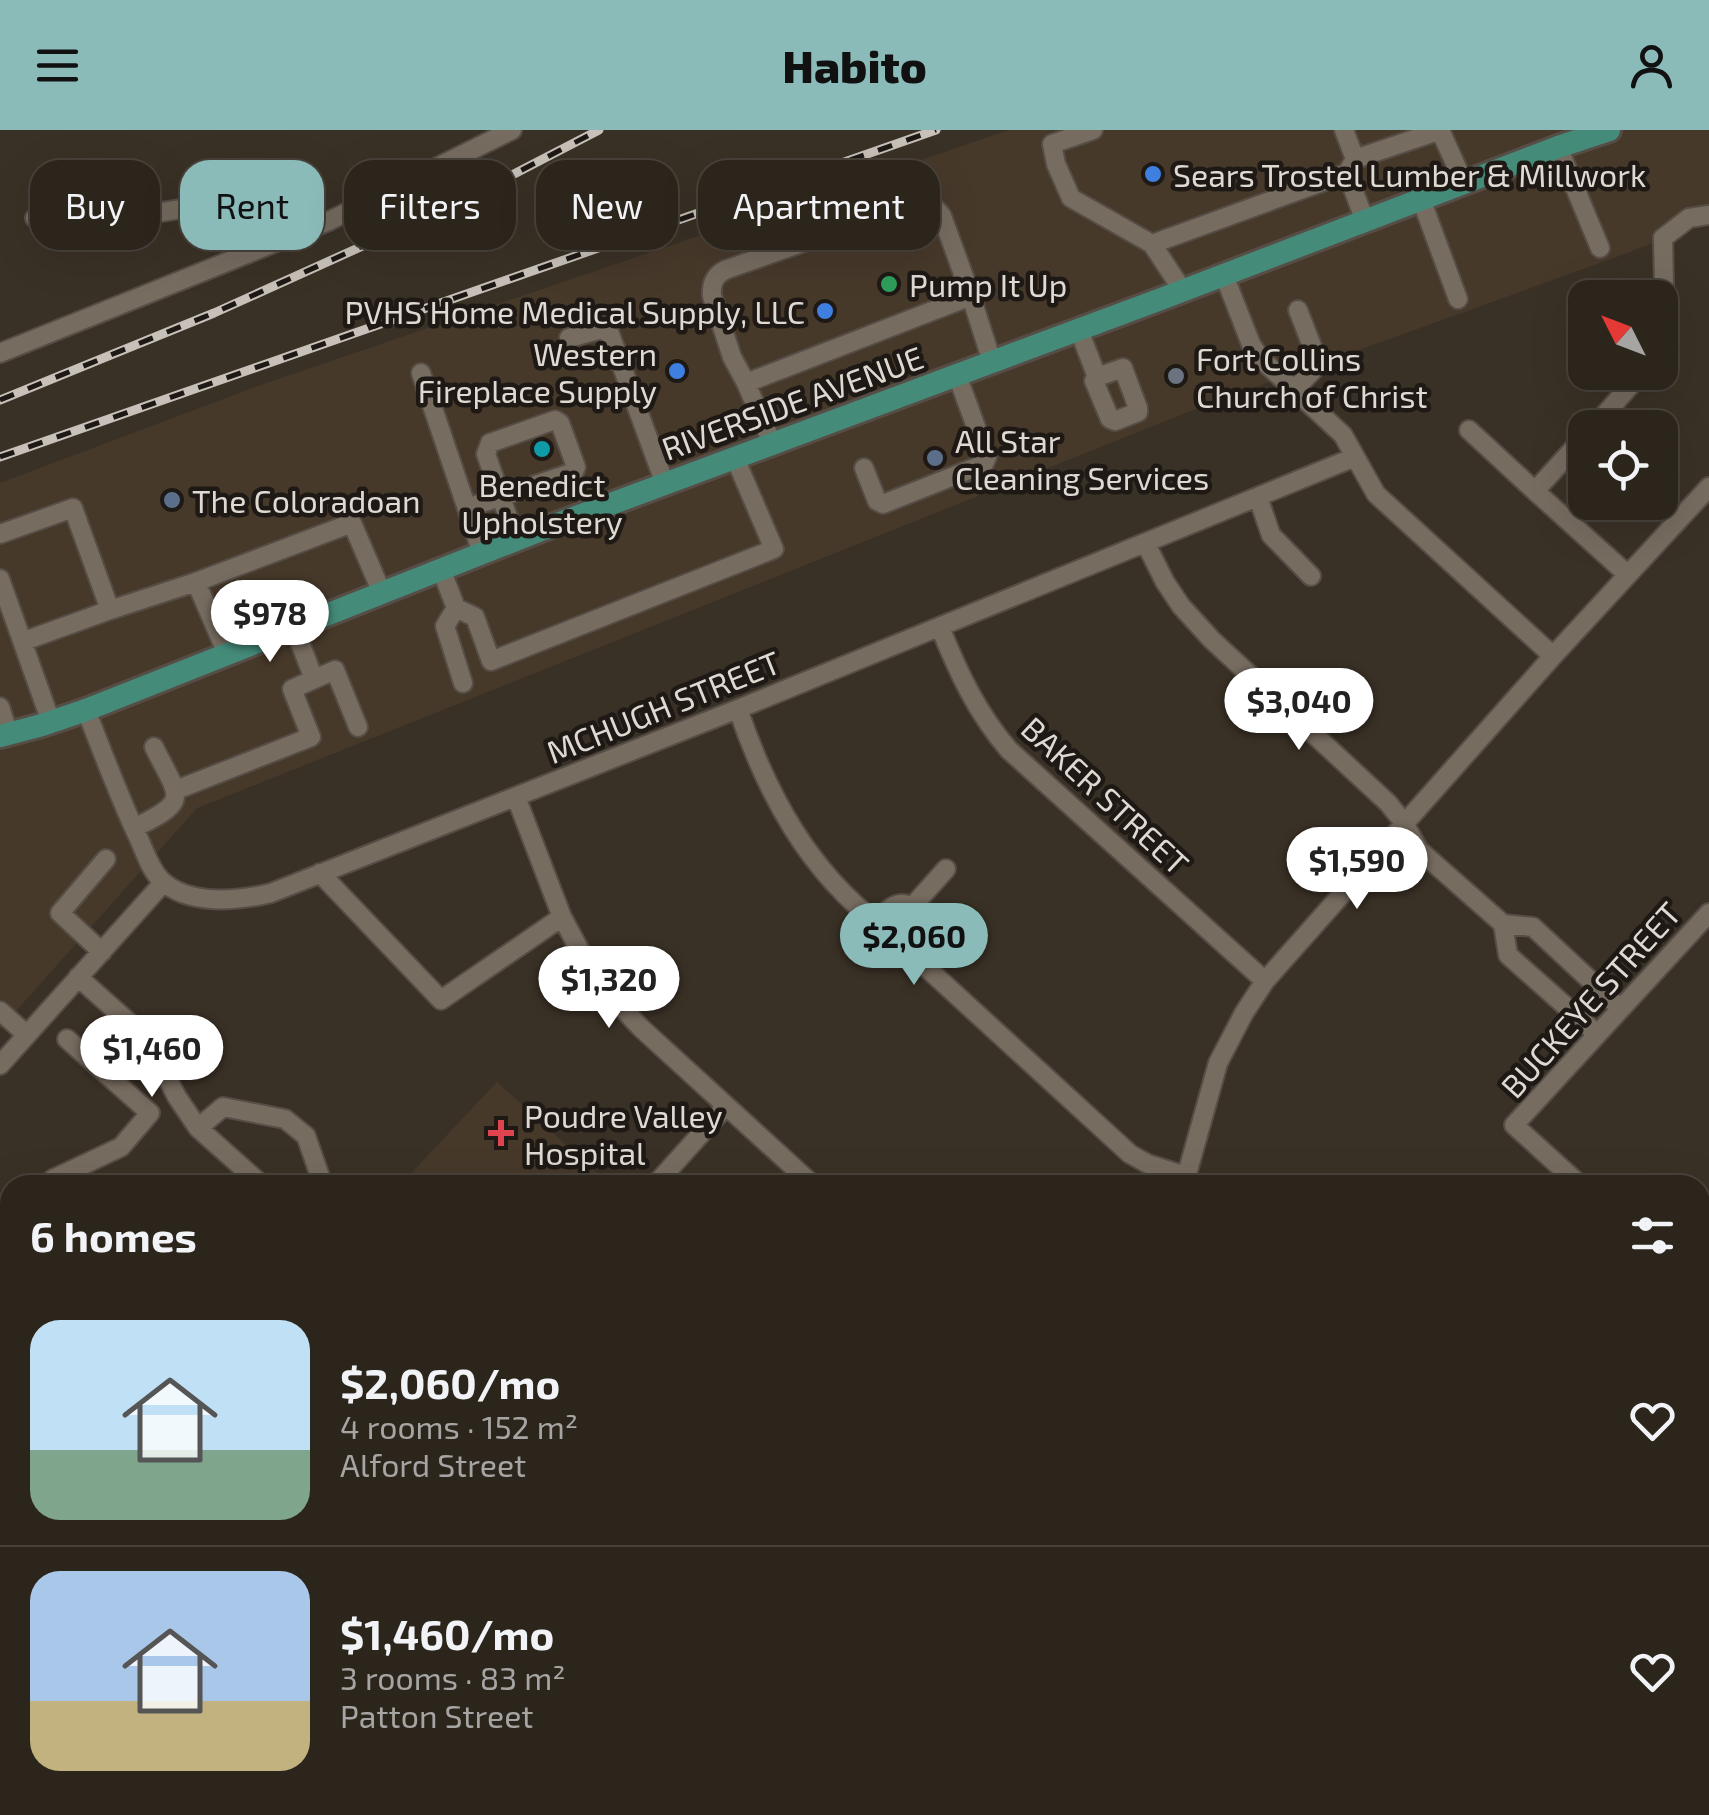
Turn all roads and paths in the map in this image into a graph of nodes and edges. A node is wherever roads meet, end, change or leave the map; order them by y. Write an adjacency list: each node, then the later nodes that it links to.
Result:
1 (512, 130): 13 (street)
2 (1093, 130): 14 (street)
3 (1344, 130): 8 (street)
4 (1440, 130): 6 (street); 9 (street)
5 (1592, 132): 7 (main road, RIVERSIDE AVENUE)
6 (1403, 136): 8 (street)
7 (1558, 147): 9 (main road, RIVERSIDE AVENUE); 15 (street)
8 (1351, 166): 12 (street); 14 (street)
9 (1464, 183): 10 (main road, RIVERSIDE AVENUE)
10 (1421, 199): 12 (main road, RIVERSIDE AVENUE); 21 (street)
11 (1709, 215): 18 (street)
12 (1365, 221): 17 (main road, RIVERSIDE AVENUE)
13 (324, 223)
14 (1152, 244): 19 (street)
15 (1600, 248)
16 (257, 250): 25 (street)
17 (1224, 275): 19 (main road, RIVERSIDE AVENUE); 31 (street)
18 (1664, 280)
19 (1184, 290): 23 (main road, RIVERSIDE AVENUE)
20 (971, 296): 26 (street); 30 (street); 30 (street)
21 (1458, 299)
22 (1298, 310): 31 (street)
23 (1079, 330): 26 (main road, RIVERSIDE AVENUE); 29 (street)
24 (569, 338): 40 (street)
25 (0, 352)
26 (992, 362): 28 (main road, RIVERSIDE AVENUE)
27 (421, 373): 45 (street)
28 (957, 375): 35 (main road, RIVERSIDE AVENUE); 39 (street)
29 (1097, 377)
30 (746, 383): 35 (street)
31 (1294, 390): 37 (street)
32 (1626, 390): 33 (street)
33 (1609, 410)
34 (1469, 430): 42 (street)
35 (772, 444): 38 (main road, RIVERSIDE AVENUE)
36 (1568, 455): 42 (street)
37 (1355, 457): 44 (street, MCHUGH STREET); 62 (street)
38 (736, 458): 40 (main road, RIVERSIDE AVENUE); 56 (street)
39 (864, 468)
40 (665, 484): 47 (main road, RIVERSIDE AVENUE)
41 (1709, 486): 51 (street)
42 (1535, 492): 51 (street)
43 (500, 496): 43 (street); 45 (street); 47 (street)
44 (1258, 498): 48 (street, MCHUGH STREET); 52 (street)
45 (466, 508): 49 (street)
46 (0, 534): 57 (street)
47 (516, 540): 49 (main road, RIVERSIDE AVENUE)
48 (1146, 544): 58 (street, MCHUGH STREET); 74 (street)
49 (482, 554): 50 (main road, RIVERSIDE AVENUE)
50 (440, 570): 55 (main road, RIVERSIDE AVENUE); 56 (street)
51 (1628, 575): 62 (street)
52 (1311, 576)
53 (0, 579): 60 (street)
54 (196, 582): 55 (street); 57 (street); 61 (street)
55 (382, 593): 59 (main road, RIVERSIDE AVENUE)
56 (456, 608): 64 (street)
57 (110, 610): 60 (street)
58 (940, 627): 66 (street, MCHUGH STREET); 88 (street, BAKER STREET)
59 (294, 628): 61 (main road, RIVERSIDE AVENUE); 63 (street)
60 (24, 642): 68 (street)
61 (227, 654): 67 (main road, RIVERSIDE AVENUE)
62 (1553, 656): 74 (street)
63 (314, 679): 69 (street); 72 (street)
64 (464, 684)
65 (0, 706): 70 (street)
66 (738, 709): 73 (street, MCHUGH STREET); 83 (street)
67 (86, 710): 68 (main road, RIVERSIDE AVENUE); 75 (street)
68 (51, 722): 70 (main road, RIVERSIDE AVENUE)
69 (358, 726)
70 (5, 735)
71 (154, 747): 72 (street)
72 (176, 790): 75 (street)
73 (516, 797): 78 (street, MCHUGH STREET); 81 (street)
74 (1404, 823): 84 (street); 88 (street)
75 (134, 828): 79 (street)
76 (106, 859): 86 (street)
77 (946, 869): 80 (street)
78 (320, 873): 79 (street, MCHUGH STREET); 81 (street)
79 (163, 882): 86 (street)
80 (912, 907): 83 (street); 85 (street)
81 (562, 917): 96 (street)
82 (1708, 917): 89 (street, BUCKEYE STREET)
83 (876, 922): 85 (street)
84 (1503, 924): 89 (street); 91 (street)
85 (900, 943): 104 (street)
86 (102, 952): 87 (street)
87 (78, 977): 92 (street); 95 (street)
88 (1266, 981): 105 (street)
89 (1620, 1008): 91 (street, BUCKEYE STREET)
90 (0, 1011): 92 (street)
91 (1597, 1034): 106 (street, BUCKEYE STREET)
92 (28, 1035): 94 (street)
93 (67, 1039): 97 (street)
94 (1, 1061)
95 (176, 1096): 97 (street); 98 (street)
96 (726, 1106): 102 (street); 103 (street)
97 (150, 1113): 99 (street)
98 (198, 1128): 100 (street); 101 (street)
99 (61, 1175)
100 (251, 1175)
101 (320, 1175)
102 (665, 1175)
103 (802, 1175)
104 (1173, 1175)
105 (1186, 1175)
106 (1569, 1175)

